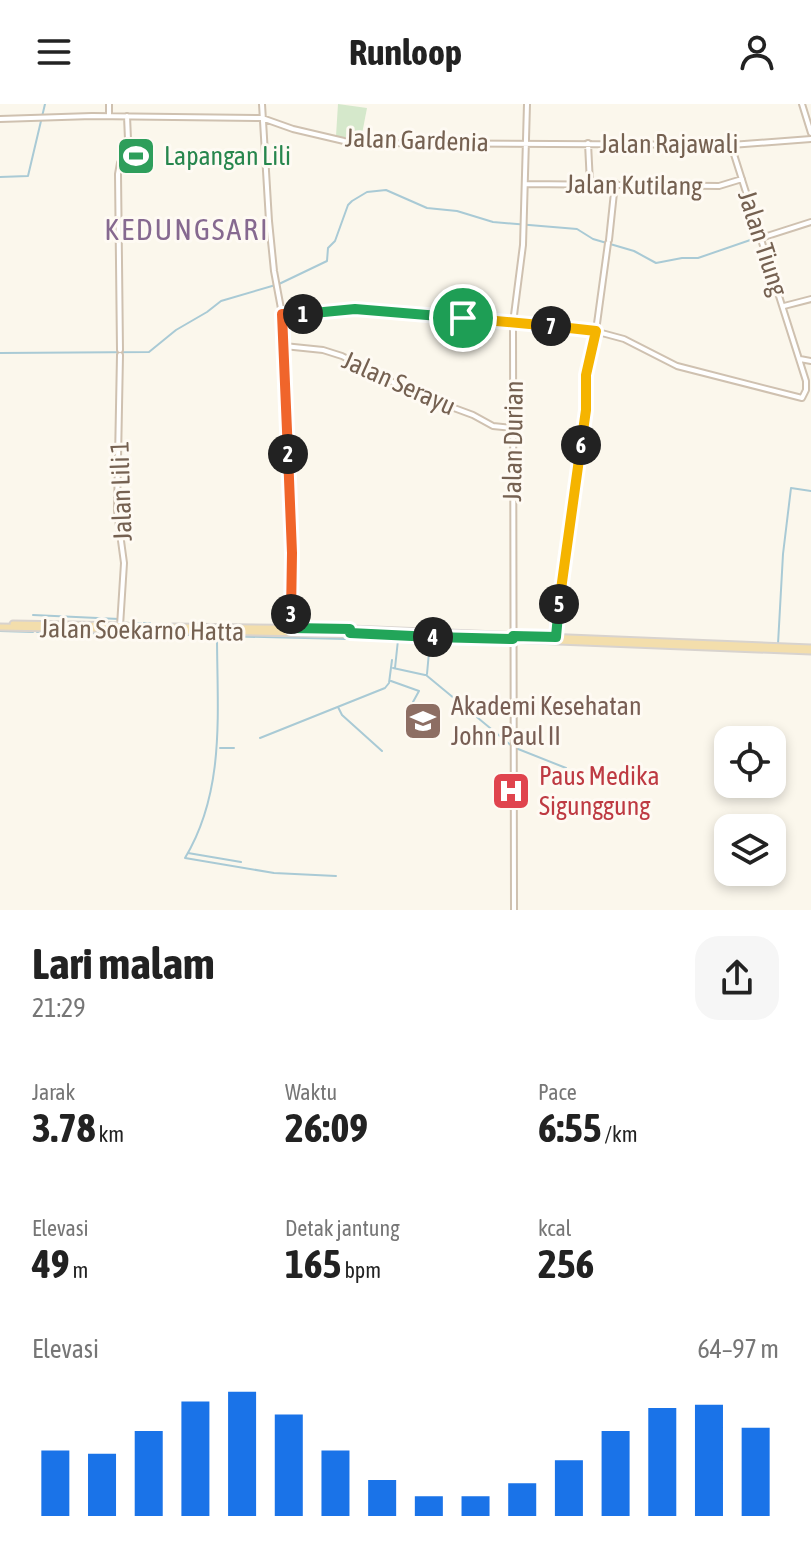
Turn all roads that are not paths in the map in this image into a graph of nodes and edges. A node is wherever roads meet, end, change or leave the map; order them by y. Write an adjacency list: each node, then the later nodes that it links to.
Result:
1 (109, 104): 5 (street)
2 (262, 104): 7 (street)
3 (527, 104): 11 (street, Jalan Durian)
4 (802, 104): 9 (street)
5 (109, 116): 6 (street, Jalan Gardenia); 8 (street, Jalan Gardenia)
6 (127, 116): 7 (street, Jalan Gardenia); 29 (street, Jalan Lili 1)
7 (262, 118): 11 (street, Jalan Gardenia); 22 (street)
8 (0, 119)
9 (811, 133)
10 (811, 139): 13 (street, Jalan Rajawali)
11 (526, 143): 12 (street, Jalan Rajawali); 16 (street, Jalan Durian)
12 (588, 143): 13 (street, Jalan Rajawali); 17 (street)
13 (731, 145): 14 (street, Jalan Tiung)
14 (742, 179): 15 (street, Jalan Kutilang); 19 (street, Jalan Tiung)
15 (615, 183): 17 (street, Jalan Kutilang); 24 (street)
16 (525, 184): 17 (street, Jalan Kutilang); 23 (street, Jalan Durian)
17 (590, 184)
18 (811, 222): 19 (street)
19 (760, 237): 21 (street, Jalan Tiung)
20 (811, 299): 21 (street)
21 (784, 306): 26 (street, Jalan Tiung)
22 (282, 314): 23 (street); 25 (street)
23 (513, 323): 24 (street); 28 (street, Jalan Durian)
24 (596, 331): 26 (street, Jalan Tiung); 34 (street)
25 (284, 346): 28 (street, Jalan Serayu); 32 (street)
26 (800, 359): 27 (street)
27 (811, 361)
28 (512, 428): 35 (street, Jalan Durian)
29 (120, 624): 31 (main road, Jalan Soekarno Hatta); 32 (main road, Jalan Soekarno Hatta)
30 (0, 626): 31 (main road, Jalan Soekarno Hatta)
31 (67, 627): 33 (main road, Jalan Soekarno Hatta)
32 (291, 627): 33 (main road, Jalan Soekarno Hatta)
33 (350, 631): 35 (main road, Jalan Soekarno Hatta)
34 (556, 635): 35 (main road, Jalan Soekarno Hatta); 36 (main road, Jalan Soekarno Hatta)
35 (512, 636): 36 (main road, Jalan Soekarno Hatta); 37 (main road)
36 (728, 646): 38 (main road, Jalan Soekarno Hatta)
37 (513, 648): 39 (street)
38 (811, 650)
39 (514, 910)

